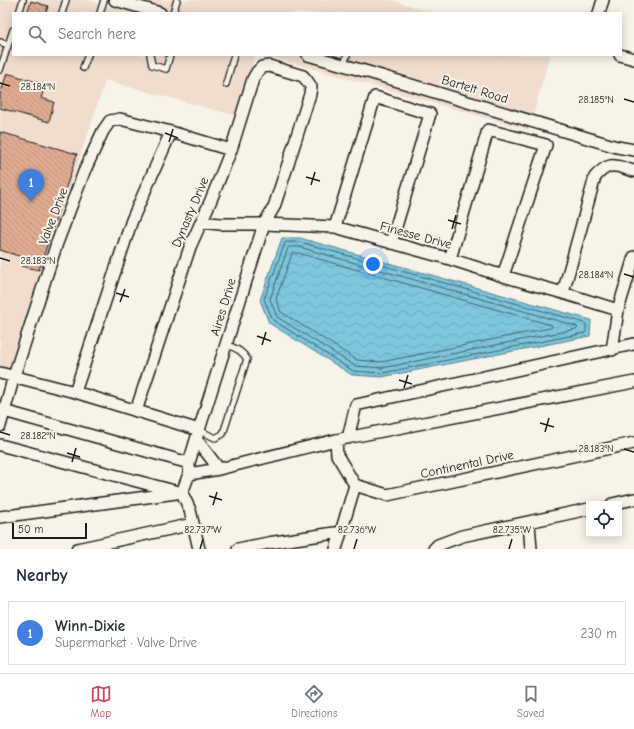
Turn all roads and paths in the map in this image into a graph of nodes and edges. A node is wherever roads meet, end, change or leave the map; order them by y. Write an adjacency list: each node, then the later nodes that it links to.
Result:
1 (23, 0): 8 (lane)
2 (66, 0): 9 (lane)
3 (104, 0): 10 (lane)
4 (115, 0): 7 (street)
5 (177, 0): 12 (lane)
6 (603, 0): 13 (street)
7 (129, 2): 11 (street)
8 (19, 12)
9 (62, 12)
10 (100, 12)
11 (157, 12)
12 (173, 12)
13 (599, 12)
14 (12, 33): 16 (lane)
15 (0, 42): 16 (lane)
16 (8, 45): 26 (lane)
17 (88, 56): 25 (lane)
18 (150, 56): 19 (lane)
19 (170, 56)
20 (234, 56): 28 (lane)
21 (315, 56): 24 (street, Bartelt Road)
22 (622, 56): 23 (street)
23 (634, 59)
24 (345, 60): 31 (street, Bartelt Road)
25 (83, 68)
26 (0, 70)
27 (303, 76): 30 (street, Dynasty Drive); 34 (street, Aires Drive)
28 (226, 84)
29 (170, 132): 30 (street); 46 (street, Valve Drive); 48 (street)
30 (231, 150): 33 (street, Dynasty Drive)
31 (634, 150)
32 (634, 171): 40 (street)
33 (201, 222): 34 (street, Finesse Drive); 50 (street, Dynasty Drive)
34 (264, 224): 35 (street, Finesse Drive); 42 (street, Aires Drive)
35 (335, 227): 36 (street, Finesse Drive); 36 (street)
36 (391, 243): 37 (street, Finesse Drive)
37 (450, 259): 39 (street, Finesse Drive); 39 (street)
38 (633, 264): 41 (street)
39 (503, 276): 40 (street, Finesse Drive)
40 (563, 292): 41 (street, Finesse Drive)
41 (618, 310): 44 (street)
42 (226, 344): 52 (street, Aires Drive); 52 (lane)
43 (634, 344): 44 (street)
44 (612, 350): 53 (street)
45 (0, 373): 46 (street)
46 (14, 376): 48 (street); 49 (street, Valve Drive)
47 (634, 382): 53 (street)
48 (75, 392): 50 (street)
49 (4, 411): 51 (street, Valve Drive); 57 (street)
50 (136, 411): 52 (street)
51 (0, 426)
52 (198, 435): 57 (street, Aires Drive); 58 (street)
53 (348, 438): 54 (street)
54 (336, 440): 58 (street); 59 (street)
55 (634, 444): 59 (street, Continental Drive)
56 (0, 445): 60 (street)
57 (189, 469): 58 (street); 60 (street, Aires Drive)
58 (219, 469)
59 (355, 485): 67 (street)
60 (182, 492): 64 (street); 66 (street)
61 (634, 499): 62 (street)
62 (622, 502)
63 (586, 510): 65 (street)
64 (0, 517)
65 (529, 522): 73 (street); 74 (street)
66 (193, 524): 69 (street); 70 (street)
67 (341, 532): 68 (street); 72 (street)
68 (267, 546): 71 (street)
69 (77, 549)
70 (199, 549)
71 (238, 549)
72 (336, 549)
73 (434, 549)
74 (532, 549)

